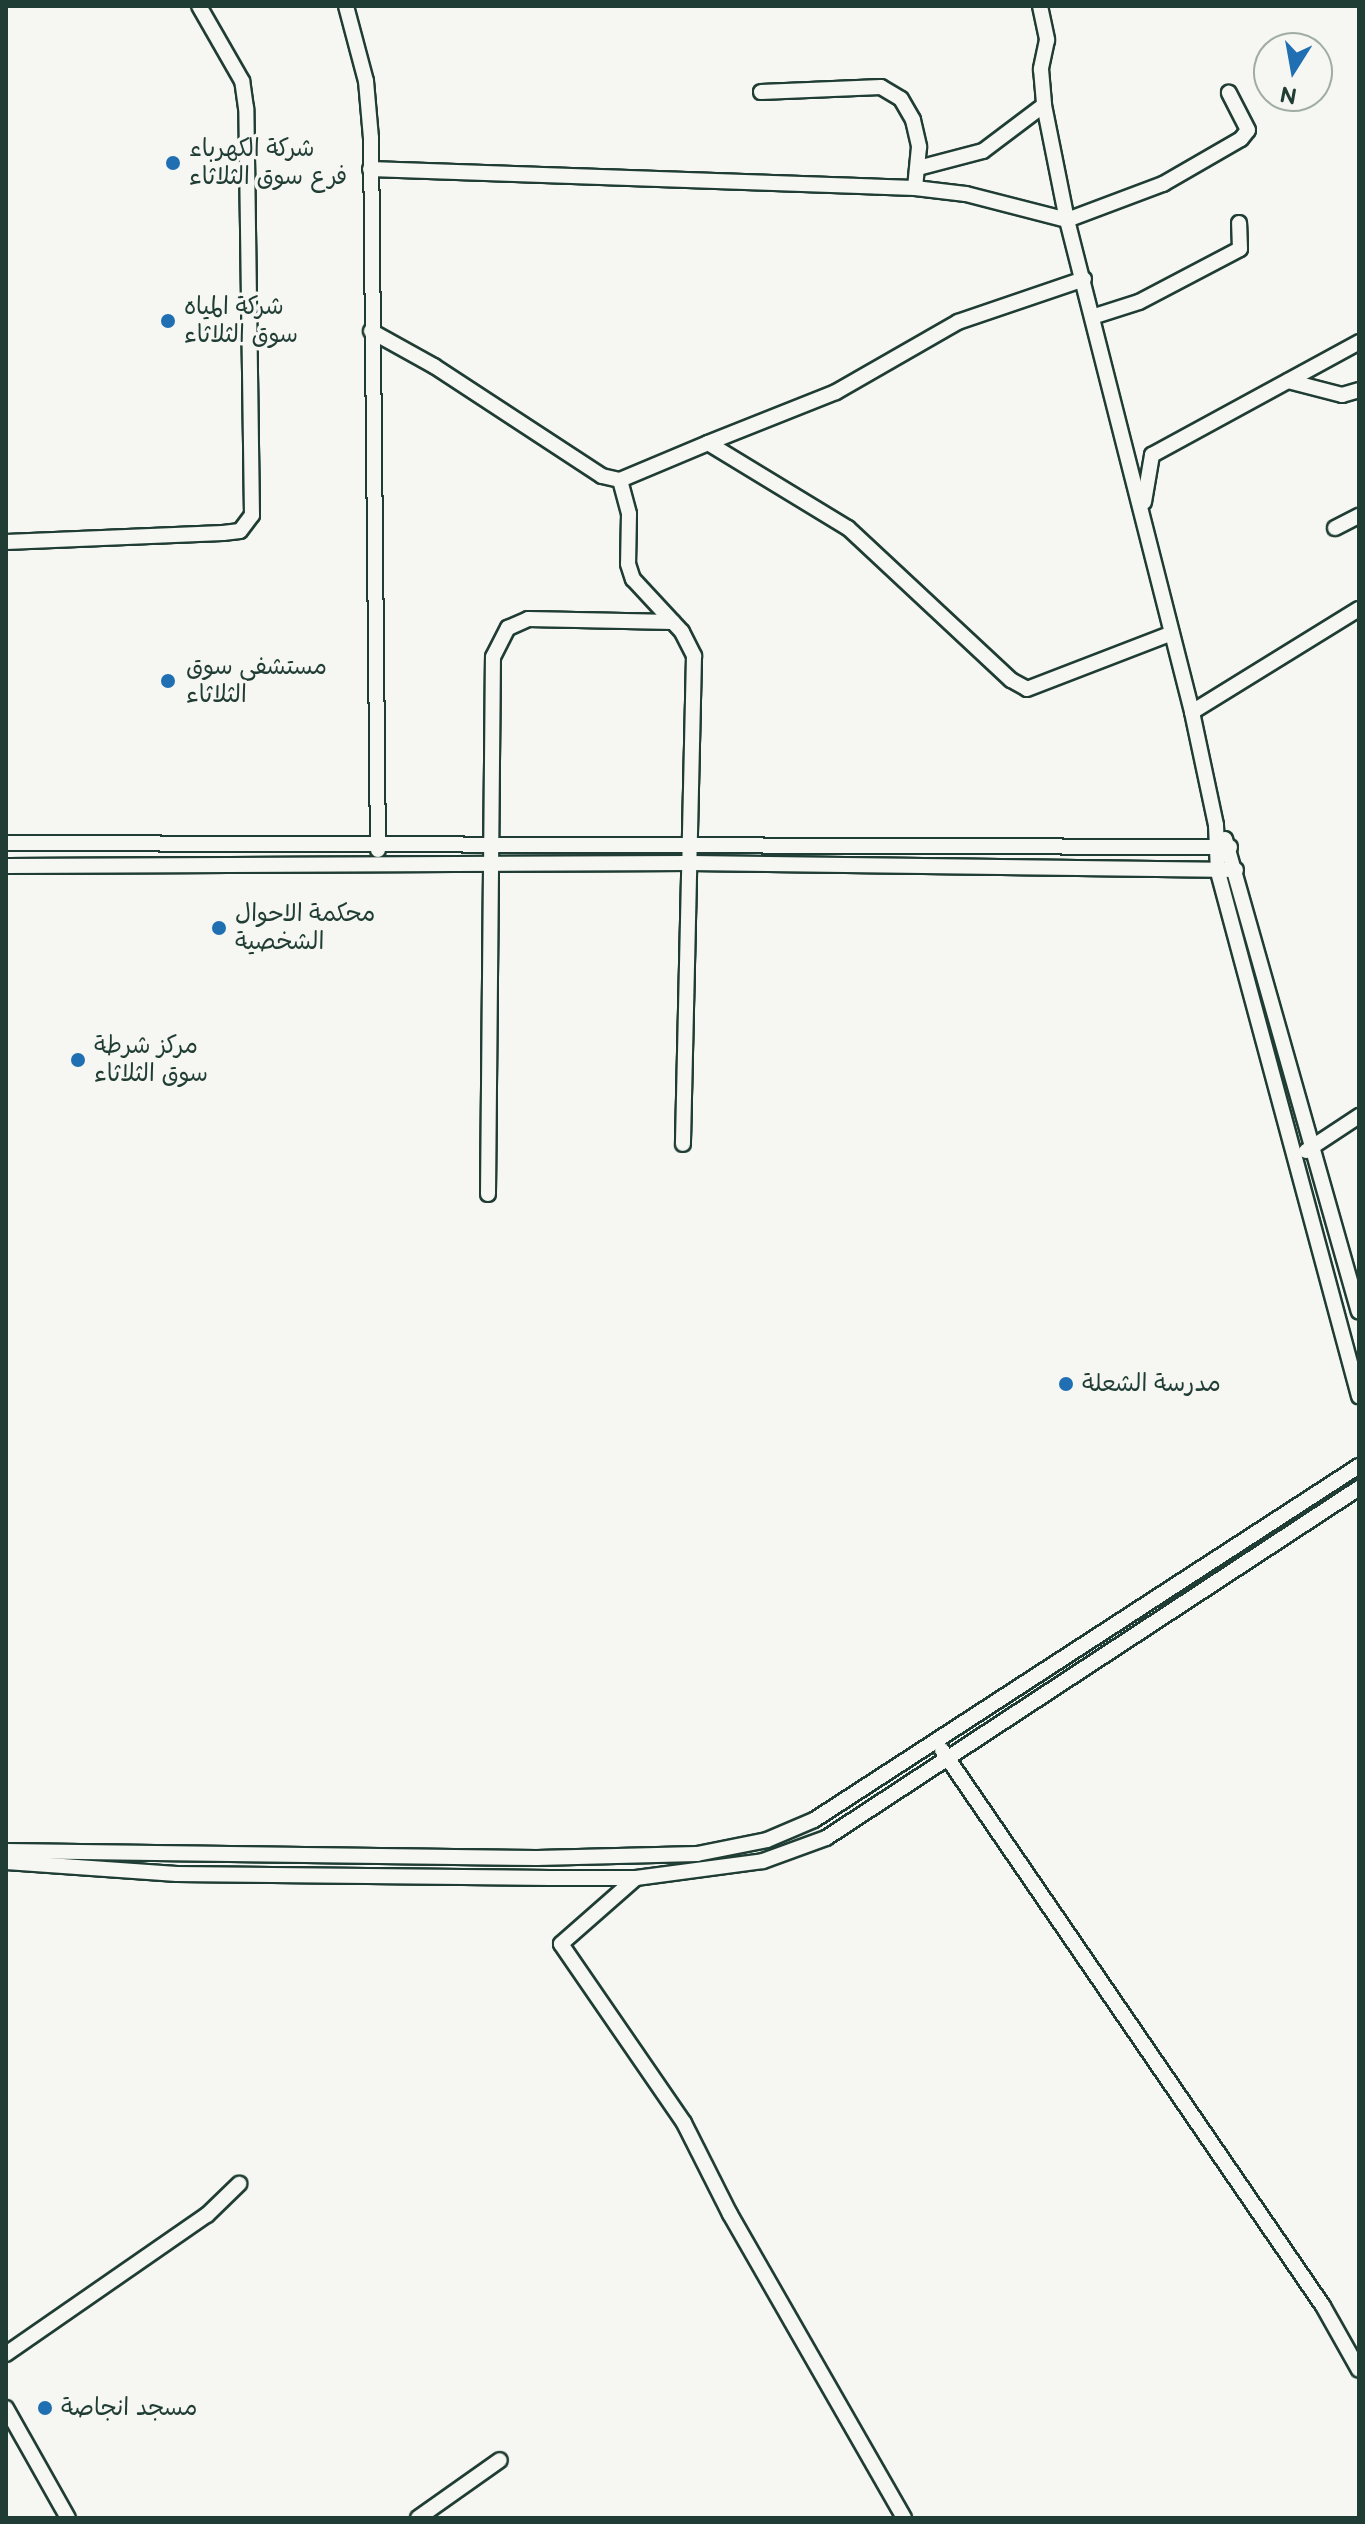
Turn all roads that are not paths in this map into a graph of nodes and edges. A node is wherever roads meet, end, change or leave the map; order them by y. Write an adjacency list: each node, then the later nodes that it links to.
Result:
1 (199, 6): 23 (street)
2 (346, 6): 8 (street)
3 (1040, 6): 6 (street)
4 (761, 92): 7 (street)
5 (1229, 93): 10 (street)
6 (1044, 105): 7 (street); 10 (street)
7 (918, 168): 9 (street)
8 (370, 169): 9 (street); 14 (street)
9 (915, 188): 10 (street)
10 (1067, 220): 12 (street)
11 (1239, 223): 13 (street)
12 (1084, 279): 13 (street); 18 (street)
13 (1095, 316): 20 (street)
14 (371, 331): 19 (street); 31 (street)
15 (1359, 342): 16 (street)
16 (1288, 381): 17 (street); 20 (street)
17 (1359, 390)
18 (708, 443): 19 (street); 26 (street)
19 (620, 480): 25 (street)
20 (1144, 508): 26 (street)
21 (1359, 516): 22 (street)
22 (1335, 528)
23 (6, 542)
24 (1359, 609): 27 (street)
25 (673, 622): 29 (street); 32 (street)
26 (1172, 633): 27 (street)
27 (1192, 712): 28 (street)
28 (1216, 825): 33 (street); 34 (street)
29 (493, 842): 31 (street); 32 (street); 37 (street)
30 (6, 843): 31 (street)
31 (378, 844): 36 (street)
32 (690, 844): 34 (street); 35 (street)
33 (1230, 847): 34 (street); 39 (street)
34 (1214, 848): 40 (street)
35 (690, 863): 37 (street); 40 (street); 42 (street)
36 (378, 864): 37 (street); 38 (street)
37 (493, 865): 45 (street)
38 (6, 866)
39 (1236, 870): 40 (street); 43 (street)
40 (1218, 872): 44 (street)
41 (1359, 1116): 43 (street)
42 (683, 1144)
43 (1312, 1148): 44 (street); 46 (street)
44 (1295, 1157): 47 (street)
45 (488, 1194)
46 (1359, 1311)
47 (1359, 1396)
48 (1359, 1466): 50 (street)
49 (1359, 1488): 51 (street)
50 (1167, 1593): 51 (street); 52 (street)
51 (1177, 1607): 53 (street)
52 (933, 1741): 53 (street); 55 (street)
53 (945, 1755): 58 (street); 60 (street)
54 (6, 1851): 55 (street)
55 (378, 1855): 57 (street)
56 (6, 1862): 57 (street)
57 (380, 1877): 58 (street)
58 (636, 1878): 67 (street)
59 (239, 2184): 61 (street)
60 (1355, 2346): 62 (street)
61 (6, 2354)
62 (1359, 2370)
63 (6, 2408): 65 (street)
64 (500, 2460): 66 (street)
65 (68, 2518)
66 (418, 2518)
67 (904, 2518)

